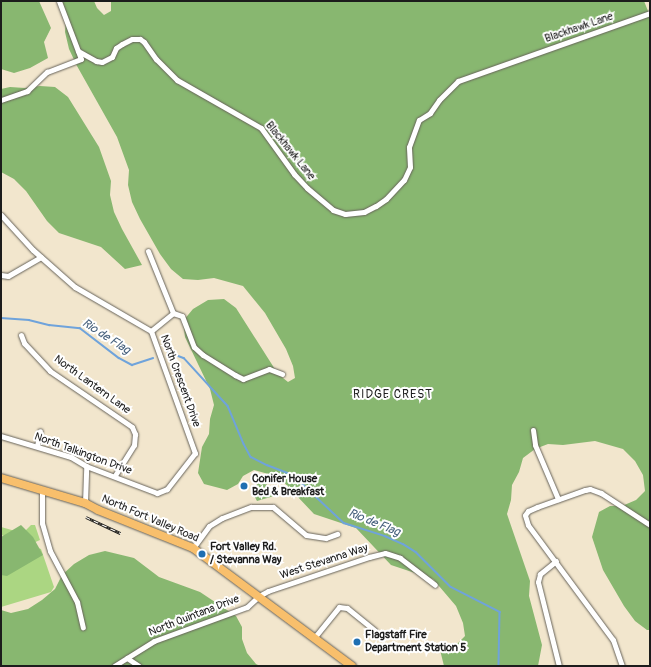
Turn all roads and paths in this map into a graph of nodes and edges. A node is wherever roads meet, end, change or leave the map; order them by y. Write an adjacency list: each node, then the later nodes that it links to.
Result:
1 (59, 1): 3 (street)
2 (650, 13): 3 (street, Blackhawk Lane)
3 (78, 51): 4 (street)
4 (1, 100)
5 (1, 216): 7 (street, North Crescent Drive)
6 (148, 251): 9 (street)
7 (41, 257): 8 (street); 10 (street, North Crescent Drive)
8 (1, 275)
9 (173, 313): 10 (street); 12 (street)
10 (151, 331): 21 (street, North Crescent Drive)
11 (21, 335): 18 (street, North Lantern Lane)
12 (282, 374)
13 (533, 430): 22 (street)
14 (40, 431): 16 (street)
15 (1, 436): 16 (street, North Talkington Drive)
16 (37, 446): 17 (street, North Talkington Drive)
17 (86, 466): 18 (street, North Talkington Drive); 23 (street)
18 (115, 476): 21 (street, North Talkington Drive)
19 (1, 478): 20 (main road, North Fort Valley Road)
20 (42, 490): 23 (main road, North Fort Valley Road); 30 (street)
21 (157, 493)
22 (558, 499): 24 (street); 27 (street)
23 (85, 503): 26 (main road, North Fort Valley Road)
24 (650, 525)
25 (337, 534): 26 (street, West Stevanna Way)
26 (193, 548): 29 (main road, North Fort Valley Road)
27 (556, 562): 37 (street); 38 (street)
28 (435, 585): 29 (street, West Stevanna Way)
29 (259, 596): 32 (main road, North Fort Valley Road); 33 (street, North Quintana Drive)
30 (83, 627)
31 (375, 631): 32 (street)
32 (314, 638): 36 (main road, North Fort Valley Road)
33 (127, 658): 34 (street, North Quintana Drive); 35 (street)
34 (114, 666)
35 (139, 666)
36 (352, 666)
37 (559, 666)
38 (622, 666)

